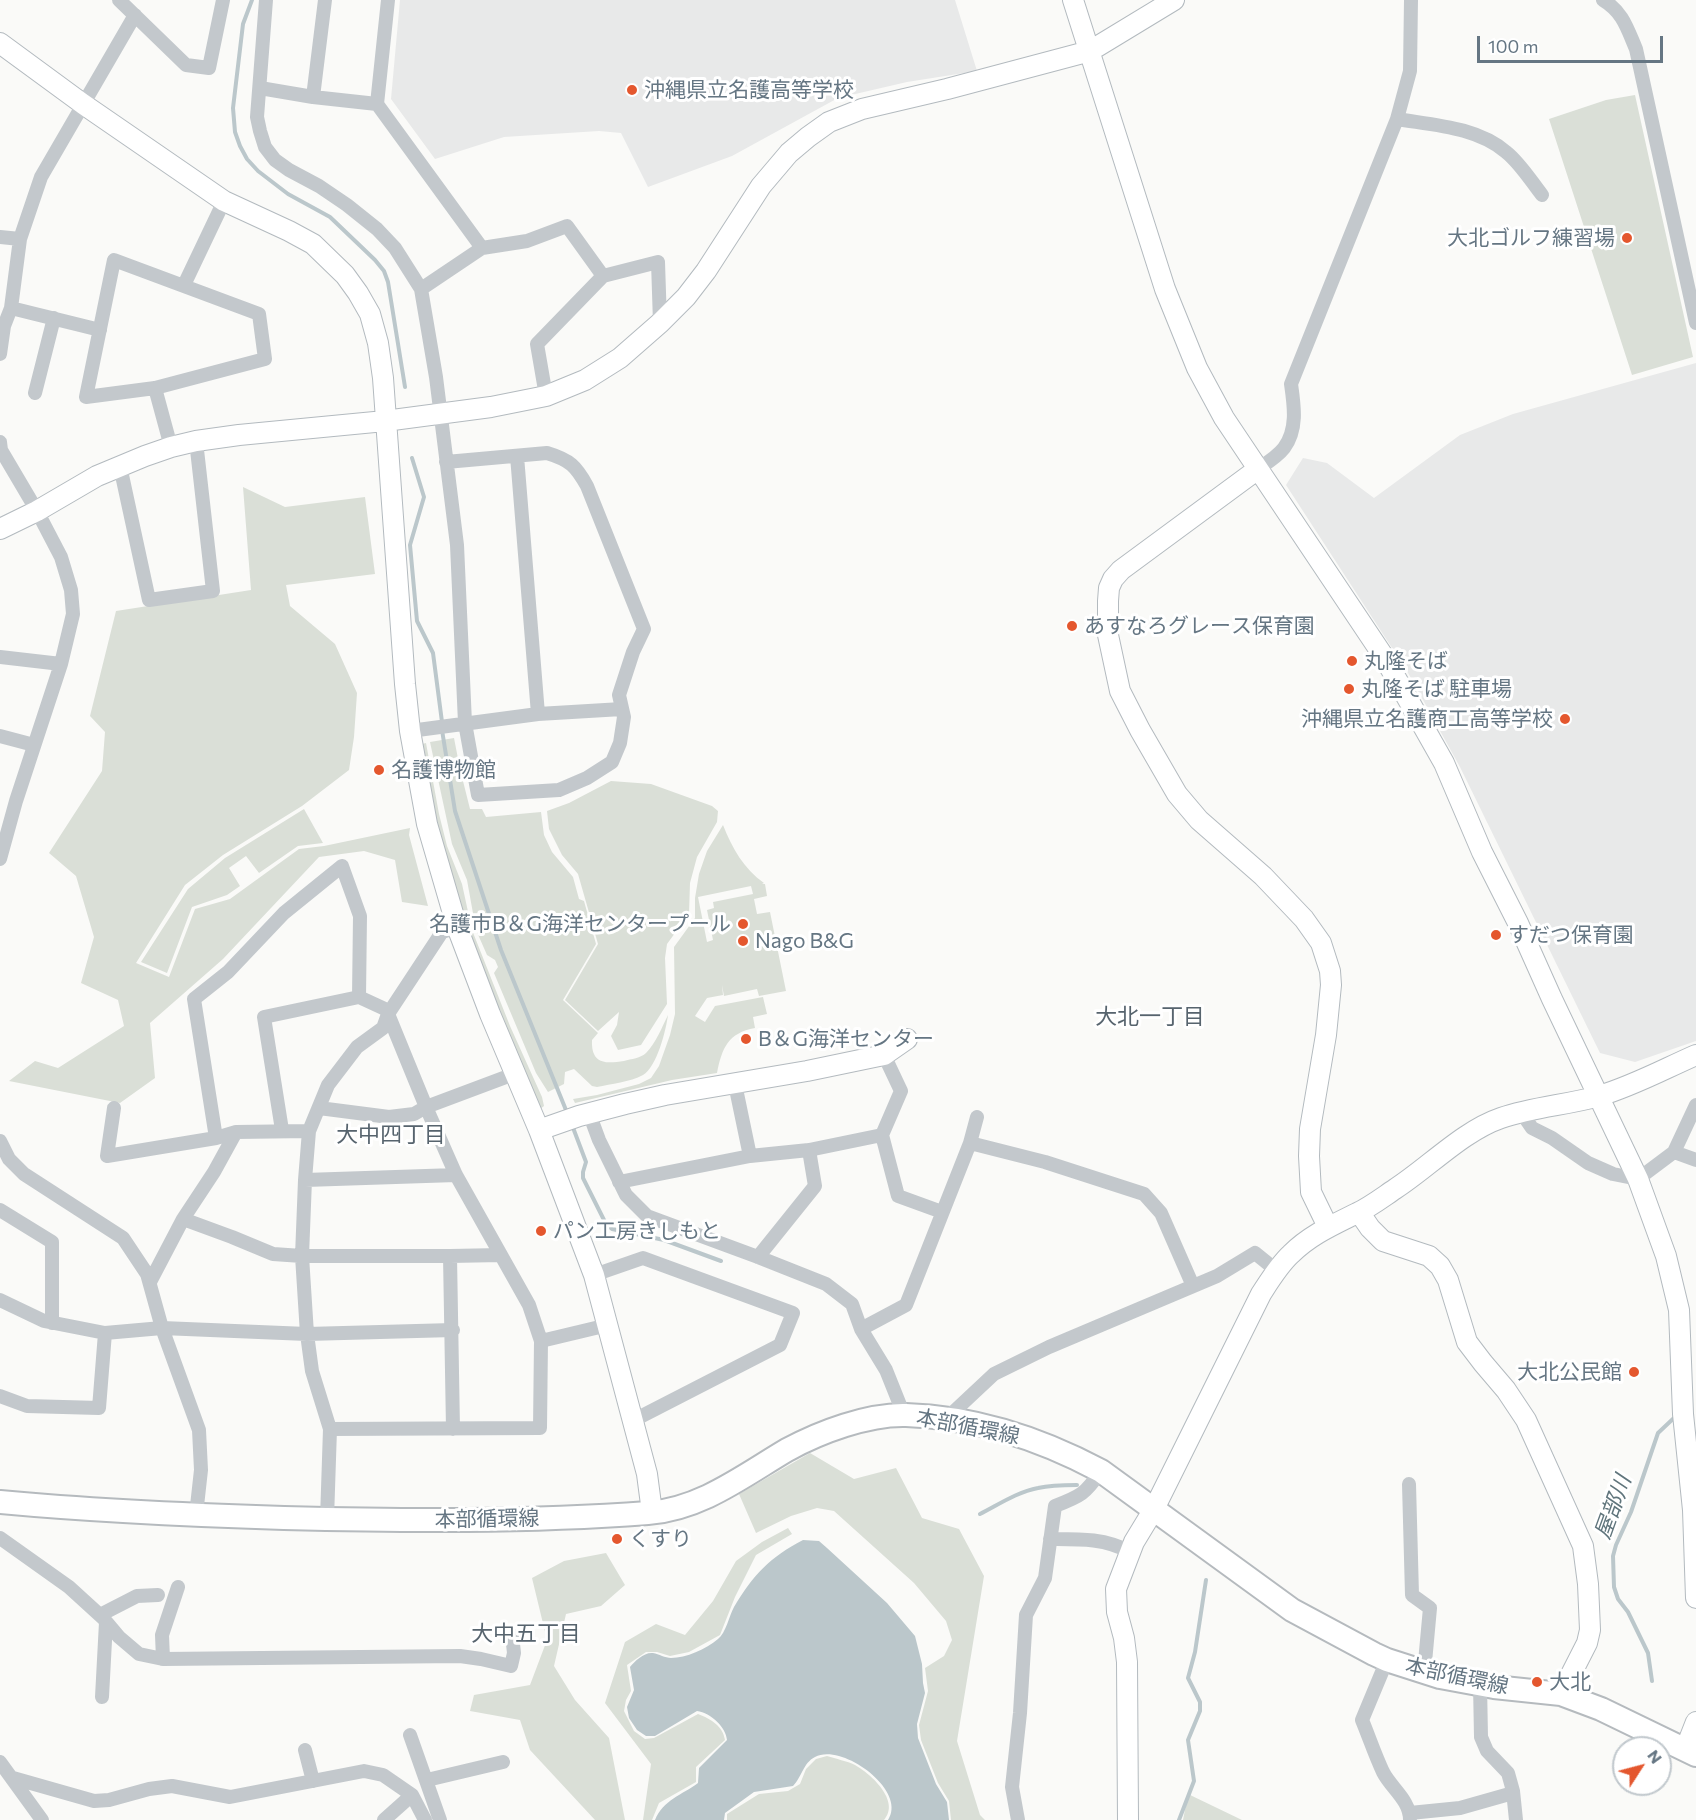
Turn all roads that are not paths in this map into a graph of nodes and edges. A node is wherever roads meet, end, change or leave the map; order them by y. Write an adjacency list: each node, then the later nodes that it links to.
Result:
1 (119, 0): 10 (street)
2 (223, 0): 10 (street)
3 (266, 0): 13 (street)
4 (324, 0): 14 (street)
5 (388, 0): 16 (street)
6 (1174, 0): 12 (street)
7 (1411, 0): 17 (street)
8 (1603, 0): 29 (street)
9 (1076, 2): 12 (street)
10 (135, 15): 15 (street)
11 (0, 43): 15 (street)
12 (1090, 51): 28 (street); 44 (street)
13 (260, 88): 14 (street); 25 (street)
14 (313, 97): 16 (street)
15 (83, 104): 19 (street); 21 (street)
16 (377, 104): 22 (street)
17 (1397, 118): 18 (street); 44 (street)
18 (1542, 195)
19 (224, 201): 24 (street); 37 (street)
20 (0, 237): 21 (street)
21 (20, 238): 26 (street)
22 (482, 248): 23 (street); 25 (street)
23 (603, 276): 28 (street); 35 (street)
24 (184, 285): 31 (street); 33 (street)
25 (421, 289): 36 (street)
26 (10, 308): 27 (street); 30 (street)
27 (54, 318): 31 (street); 34 (street)
28 (660, 323): 35 (street)
29 (1696, 323)
30 (2, 326): 32 (street)
31 (100, 330): 33 (street)
32 (0, 354)
33 (155, 388): 40 (street)
34 (35, 393)
35 (546, 396): 36 (street)
36 (439, 413): 37 (street); 42 (street)
37 (385, 421): 38 (street); 52 (street)
38 (196, 441): 40 (street); 43 (street)
39 (0, 447): 45 (street)
40 (171, 447): 43 (street)
41 (517, 456): 42 (street); 49 (street); 50 (street)
42 (446, 462): 51 (street)
43 (120, 466): 45 (street)
44 (1258, 469): 64 (street); 92 (street)
45 (37, 511): 46 (street); 48 (street)
46 (0, 529)
47 (0, 657): 48 (street)
48 (61, 664): 54 (street)
49 (622, 709): 50 (street); 51 (street)
50 (538, 714): 51 (street)
51 (458, 724): 52 (street)
52 (410, 731): 56 (street)
53 (0, 736): 54 (street)
54 (34, 745): 55 (street)
55 (0, 859)
56 (457, 927): 58 (street); 62 (street)
57 (359, 997): 58 (street); 73 (street); 77 (street)
58 (388, 1014): 66 (street); 68 (street)
59 (907, 1040): 60 (street)
60 (884, 1055): 63 (street); 76 (street)
61 (1696, 1055): 64 (street)
62 (514, 1074): 66 (street); 72 (street)
63 (735, 1084): 70 (street); 82 (street)
64 (1599, 1096): 69 (street); 85 (street)
65 (1696, 1106): 81 (street)
66 (426, 1107): 68 (street); 84 (street)
67 (114, 1108): 77 (street)
68 (319, 1108): 74 (street)
69 (1521, 1112): 85 (street); 90 (street)
70 (584, 1115): 72 (street); 87 (street)
71 (977, 1117): 79 (street)
72 (545, 1128): 98 (street)
73 (282, 1130): 74 (street); 75 (street)
74 (309, 1131): 86 (street)
75 (236, 1132): 77 (street); 91 (street)
76 (882, 1135): 80 (street); 89 (street)
77 (216, 1138)
78 (0, 1141): 99 (street)
79 (970, 1143): 89 (street); 100 (street)
80 (809, 1150): 82 (street); 96 (street)
81 (1674, 1152): 83 (street); 85 (street)
82 (750, 1156): 87 (street)
83 (1696, 1160)
84 (456, 1175): 86 (street); 93 (street)
85 (1638, 1179): 111 (street)
86 (304, 1180): 94 (street)
87 (619, 1182): 96 (street)
88 (0, 1210): 102 (street)
89 (942, 1212): 105 (street)
90 (1359, 1212): 92 (street); 136 (street)
91 (183, 1219): 94 (street); 99 (street)
92 (1328, 1227): 97 (street)
93 (501, 1255): 95 (street); 109 (street)
94 (302, 1256): 95 (street); 108 (street)
95 (450, 1256): 106 (street)
96 (759, 1257): 105 (street)
97 (1276, 1270): 100 (street); 120 (street)
98 (594, 1275): 103 (street); 114 (street)
99 (150, 1282): 104 (street)
100 (1193, 1286): 113 (street)
101 (0, 1300): 102 (street)
102 (52, 1323): 107 (street)
103 (608, 1325): 109 (street); 114 (street)
104 (162, 1328): 107 (street); 108 (street); 122 (street)
105 (861, 1329): 112 (street)
106 (453, 1330): 108 (street); 116 (street)
107 (105, 1333): 110 (street)
108 (307, 1334): 115 (street)
109 (541, 1341): 116 (street)
110 (0, 1396)
111 (1690, 1414): 129 (street)
112 (904, 1415): 113 (main road, 本部循環線); 121 (main road, 本部循環線)
113 (947, 1418): 117 (main road, 本部循環線)
114 (634, 1420): 121 (street)
115 (330, 1429): 116 (street); 123 (street)
116 (453, 1429)
117 (1101, 1471): 120 (main road, 本部循環線); 125 (street)
118 (1409, 1484): 134 (street)
119 (0, 1502): 122 (main road, 本部循環線)
120 (1154, 1509): 126 (street); 133 (main road, 本部循環線)
121 (652, 1512): 123 (main road, 本部循環線)
122 (196, 1515): 123 (main road, 本部循環線)
123 (327, 1519)
124 (0, 1538): 130 (street)
125 (1050, 1539): 126 (street); 154 (street)
126 (1130, 1552): 155 (street)
127 (177, 1587): 132 (street)
128 (158, 1595): 130 (street)
129 (1696, 1598)
130 (103, 1619): 132 (street); 137 (street)
131 (512, 1635): 132 (street)
132 (163, 1659)
133 (1387, 1660): 134 (main road, 本部循環線); 149 (street)
134 (1424, 1673): 135 (main road, 本部循環線)
135 (1480, 1684): 136 (main road, 本部循環線); 147 (street)
136 (1561, 1694): 141 (main road, 本部循環線)
137 (102, 1698)
138 (1696, 1722): 141 (street)
139 (410, 1735): 145 (street)
140 (305, 1750): 146 (street)
141 (1691, 1752)
142 (0, 1762): 144 (street)
143 (503, 1762): 145 (street)
144 (13, 1778): 146 (street); 151 (street)
145 (427, 1780): 150 (street)
146 (313, 1781): 148 (street)
147 (1513, 1793): 149 (street); 156 (street)
148 (412, 1795): 152 (street); 153 (street)
149 (1410, 1816)
150 (441, 1819)
151 (42, 1820)
152 (384, 1820)
153 (425, 1820)
154 (1018, 1820)
155 (1128, 1820)
156 (1516, 1820)

